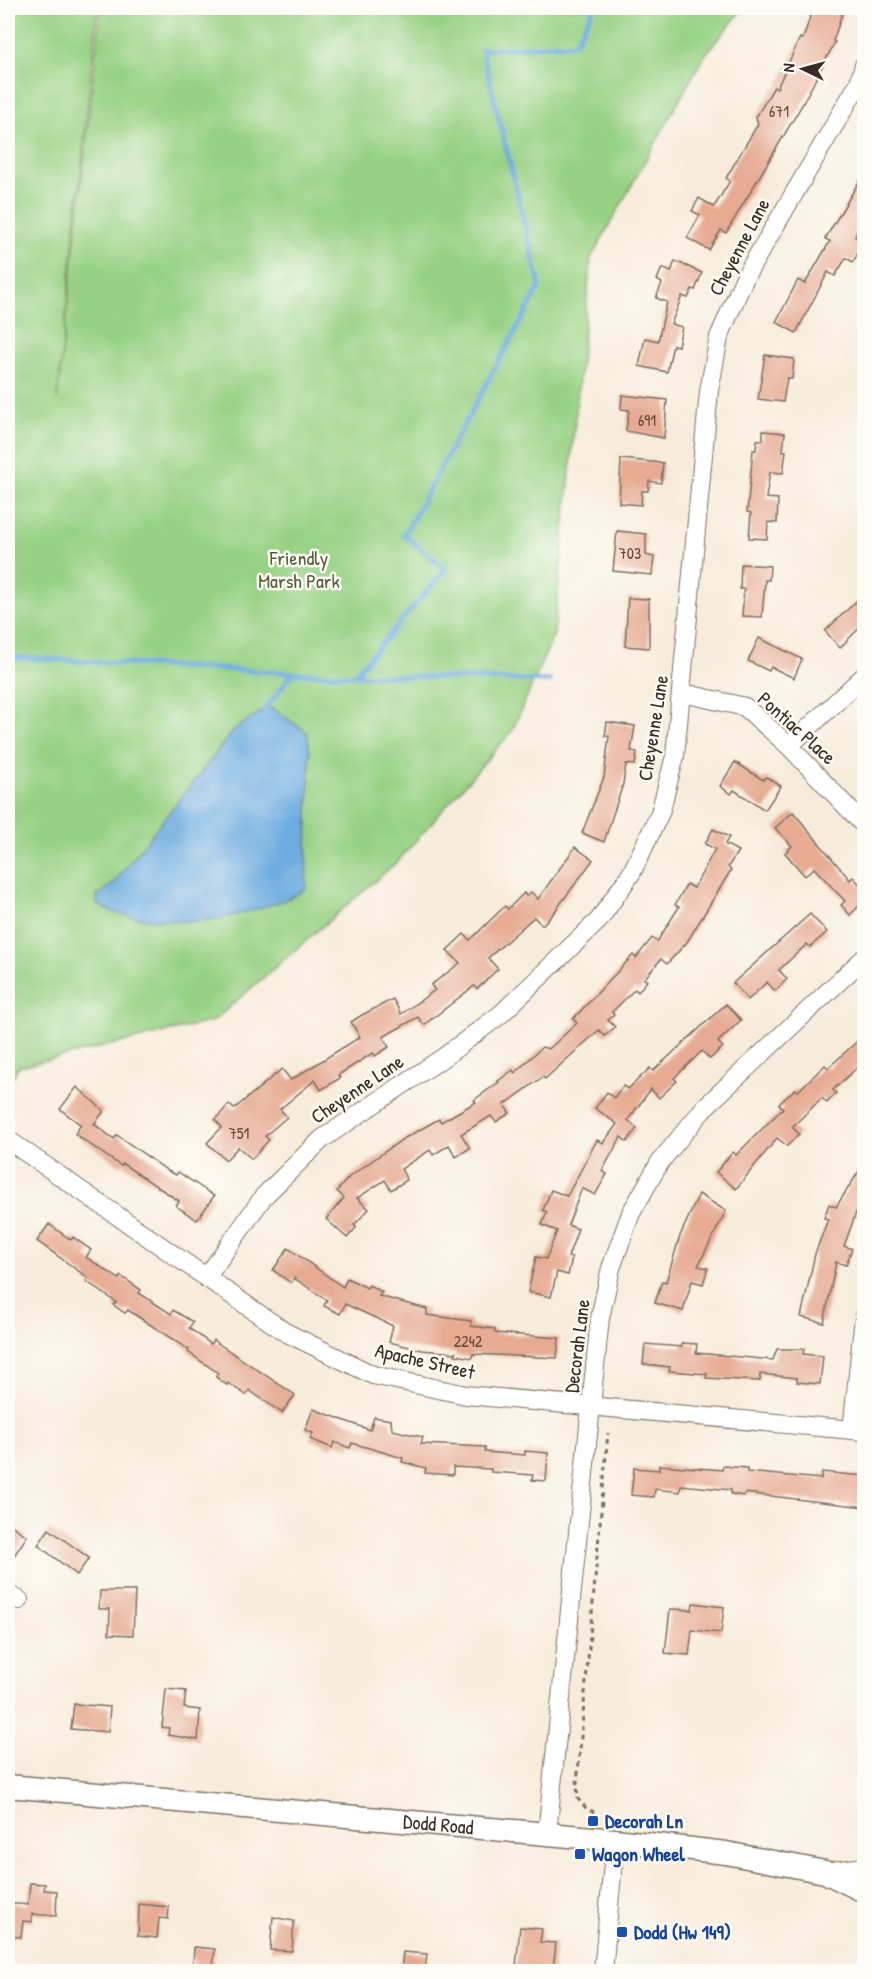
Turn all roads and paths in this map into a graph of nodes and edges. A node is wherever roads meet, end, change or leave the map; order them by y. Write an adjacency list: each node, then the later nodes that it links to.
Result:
1 (864, 65): 2 (street, Cheyenne Lane)
2 (862, 84): 4 (street, Cheyenne Lane)
3 (864, 676): 5 (street)
4 (683, 693): 5 (street, Pontiac Place); 9 (street, Cheyenne Lane)
5 (789, 746): 6 (street, Pontiac Place)
6 (864, 825)
7 (864, 958): 11 (street, Decorah Lane)
8 (8, 1140): 9 (street, Apache Street)
9 (206, 1278): 11 (street, Apache Street)
10 (864, 1317): 12 (street)
11 (592, 1407): 12 (street, Apache Street); 16 (street, Decorah Lane)
12 (858, 1431)
13 (608, 1432): 15 (path)
14 (8, 1786): 16 (main road, Dodd Road)
15 (596, 1813)
16 (547, 1834): 17 (main road, Dodd Road)
17 (615, 1840): 19 (main road, Dodd Road); 21 (street)
18 (864, 1867): 19 (street)
19 (825, 1872): 20 (main road, Dodd Road)
20 (864, 1891)
21 (603, 1971)

